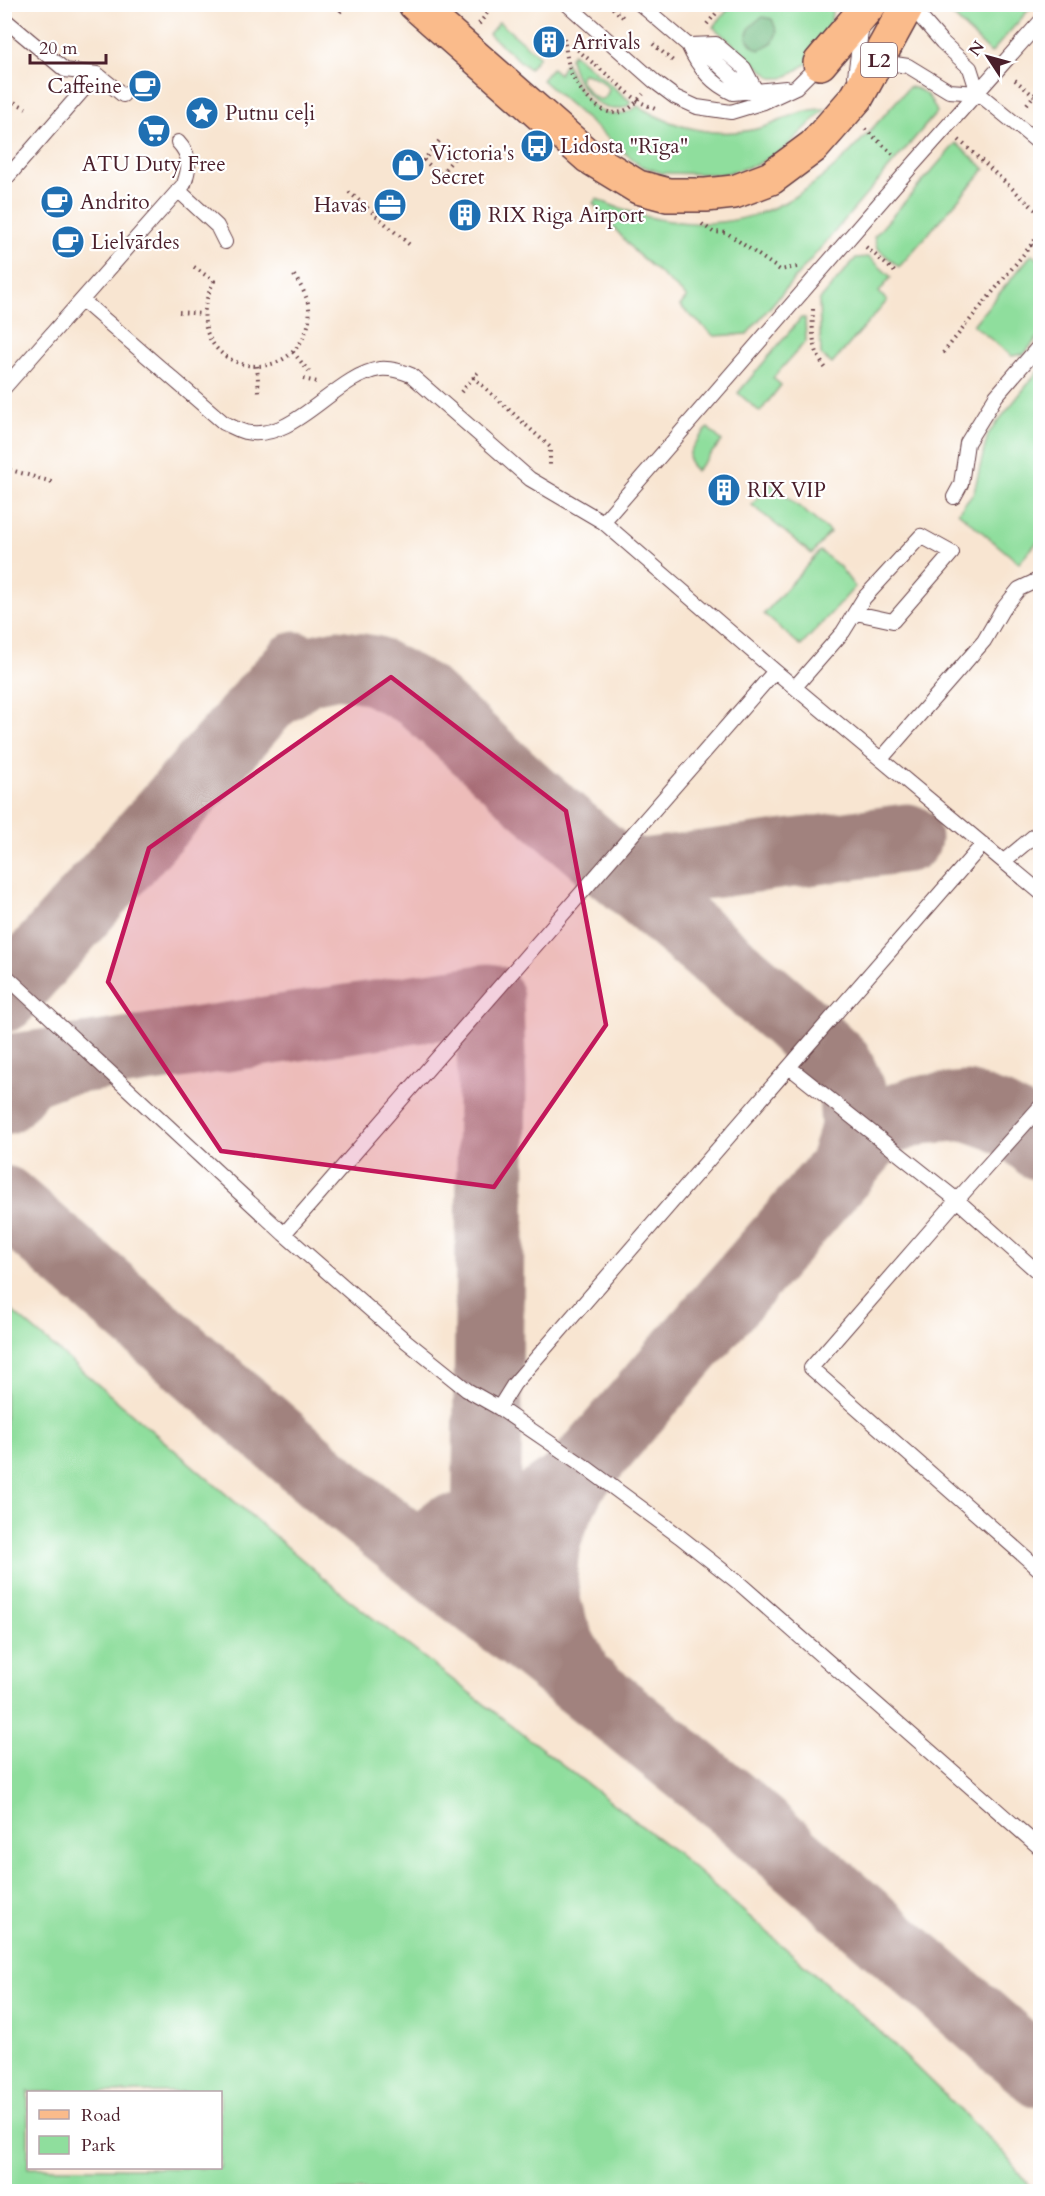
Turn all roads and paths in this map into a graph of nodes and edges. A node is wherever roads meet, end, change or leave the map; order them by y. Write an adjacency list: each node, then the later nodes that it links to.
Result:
1 (346, 4): 7 (path)
2 (416, 4): 26 (main road)
3 (567, 4): 17 (lane)
4 (640, 4): 13 (lane)
5 (909, 4): 15 (main road, L2); 20 (lane)
6 (865, 7): 14 (main road); 26 (lane)
7 (340, 12)
8 (488, 12): 11 (path)
9 (4, 19): 16 (lane)
10 (1041, 22): 20 (lane)
11 (478, 24)
12 (564, 38): 23 (path)
13 (688, 45): 19 (lane); 19 (lane)
14 (820, 63): 17 (lane)
15 (876, 65): 20 (lane); 26 (main road, L2)
16 (97, 74): 21 (lane); 33 (lane)
17 (796, 87): 19 (lane)
18 (1041, 88): 24 (path)
19 (756, 91)
20 (978, 93): 30 (lane); 32 (lane)
21 (123, 95)
22 (4, 97): 25 (path)
23 (638, 101)
24 (1026, 104)
25 (26, 108)
26 (853, 119): 32 (path)
27 (957, 137): 36 (path)
28 (439, 141): 31 (path)
29 (178, 142): 34 (lane)
30 (1041, 144)
31 (456, 156)
32 (910, 168): 44 (lane)
33 (4, 181)
34 (178, 190): 39 (lane); 48 (lane)
35 (349, 192): 42 (path)
36 (1041, 214)
37 (705, 226): 44 (path)
38 (1041, 234): 41 (path)
39 (225, 242)
40 (863, 245): 46 (path)
41 (1031, 245): 43 (path); 54 (path)
42 (411, 246)
43 (1041, 253)
44 (827, 262): 65 (lane)
45 (194, 267): 51 (path)
46 (895, 272)
47 (293, 274): 53 (path)
48 (82, 300): 59 (lane); 63 (lane)
49 (813, 302): 56 (path)
50 (179, 312): 51 (path)
51 (203, 314): 55 (path)
52 (1041, 345): 64 (lane)
53 (293, 352): 55 (path); 57 (path)
54 (943, 353)
55 (257, 366): 60 (path)
56 (827, 370)
57 (310, 374)
58 (473, 377): 63 (path)
59 (4, 388)
60 (259, 394)
61 (4, 468): 62 (path)
62 (52, 482)
63 (549, 490): 65 (lane)
64 (954, 497)
65 (603, 522): 68 (lane)
66 (1041, 579): 70 (lane)
67 (856, 613): 67 (lane); 69 (lane)
68 (775, 670): 69 (lane); 79 (lane)
69 (795, 687): 70 (lane)
70 (881, 759): 72 (lane)
71 (1041, 831): 73 (lane)
72 (983, 844): 73 (lane); 76 (lane)
73 (1004, 861): 74 (lane)
74 (1041, 892)
75 (4, 974): 79 (lane)
76 (789, 1067): 78 (lane); 81 (lane)
77 (1041, 1107): 78 (lane)
78 (957, 1200): 80 (lane); 82 (lane)
79 (284, 1234): 81 (lane)
80 (1041, 1274)
81 (499, 1408): 83 (lane)
82 (1041, 1570)
83 (1041, 1848)

